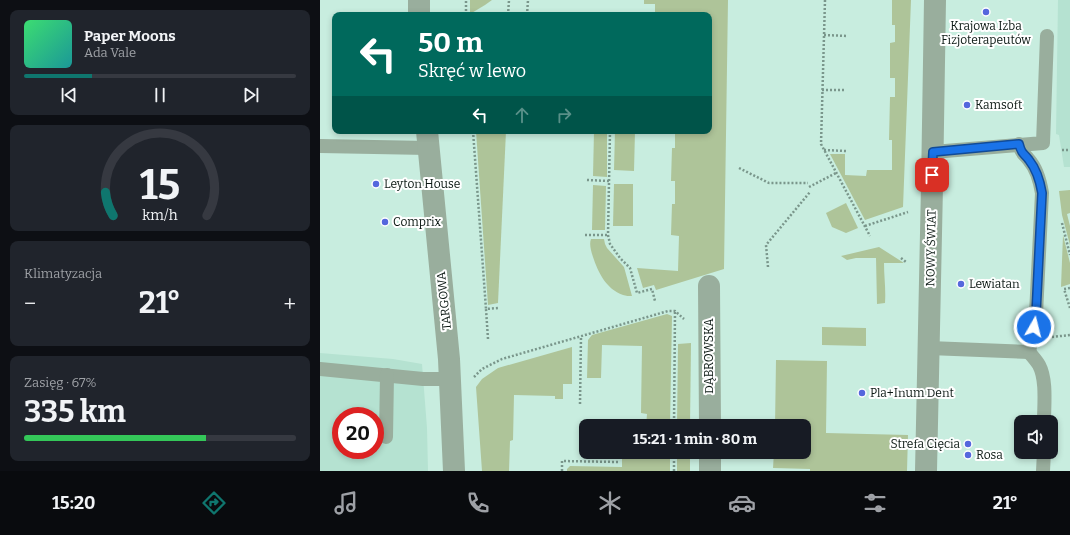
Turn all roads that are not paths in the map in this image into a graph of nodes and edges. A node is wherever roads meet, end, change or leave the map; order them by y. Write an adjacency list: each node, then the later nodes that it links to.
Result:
1 (419, 0): 3 (street)
2 (935, 0): 8 (street, NOWY ŚWIAT)
3 (419, 12)
4 (1047, 36): 6 (lane)
5 (428, 139): 7 (lane); 14 (street, TARGOWA)
6 (1019, 144): 8 (lane); 11 (lane)
7 (320, 146)
8 (933, 152): 10 (street, NOWY ŚWIAT)
9 (709, 286): 16 (street, DĄBROWSKA)
10 (929, 348): 11 (lane); 22 (street, NOWY ŚWIAT)
11 (1029, 352): 15 (lane)
12 (320, 369): 13 (lane)
13 (387, 376): 14 (lane); 17 (lane)
14 (451, 379): 20 (street, TARGOWA)
15 (1044, 415)
16 (710, 419)
17 (386, 437)
18 (710, 459): 21 (street)
19 (1044, 459): 23 (lane)
20 (454, 471)
21 (710, 471)
22 (926, 471)
23 (1044, 471)

